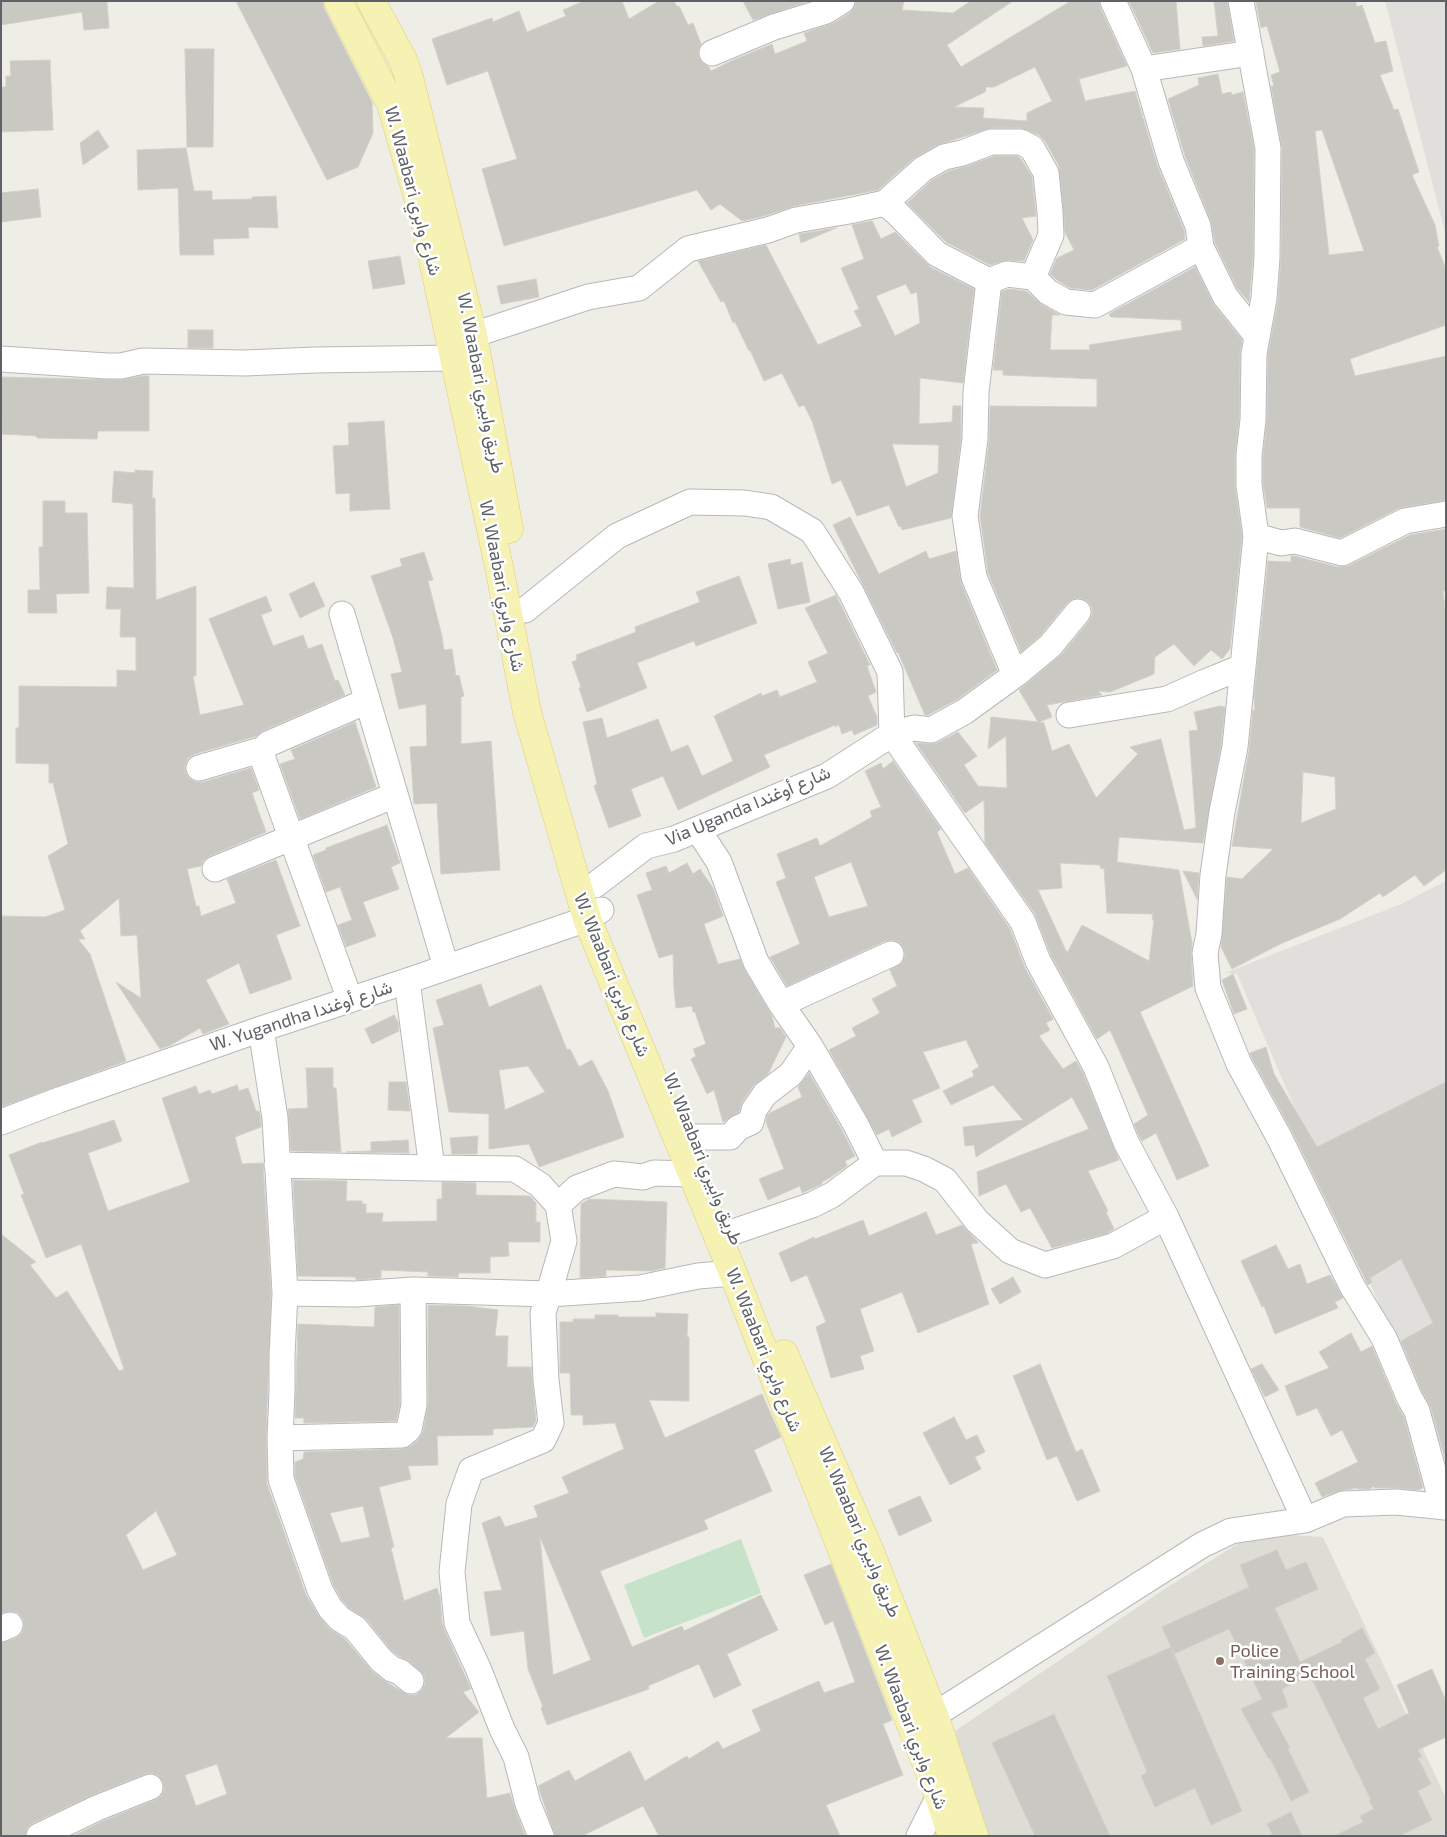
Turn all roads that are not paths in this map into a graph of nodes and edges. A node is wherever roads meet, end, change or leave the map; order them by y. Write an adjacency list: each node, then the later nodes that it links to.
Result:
1 (338, 1): 15 (main road, W. Waabari شارع وابري)
2 (371, 1): 13 (main road, W. Waabari طريق وابيري)
3 (842, 1): 6 (street)
4 (1113, 1): 8 (street)
5 (1240, 1): 7 (street)
6 (712, 53)
7 (1251, 53): 8 (street); 14 (street)
8 (1144, 69): 10 (street)
9 (885, 203): 11 (street); 12 (street); 13 (street)
10 (1201, 247): 11 (street); 14 (street)
11 (1033, 277): 12 (street)
12 (989, 281): 23 (street)
13 (473, 335): 19 (main road, W. Waabari طريق وابيري)
14 (1258, 336): 18 (street)
15 (455, 358): 16 (street); 33 (main road, W. Waabari شارع وابري)
16 (1, 359)
17 (1446, 514): 18 (street)
18 (1256, 536): 22 (street)
19 (525, 610): 26 (street); 33 (main road, W. Waabari طريق وابيري)
20 (1078, 612): 23 (street, Via Uganda شارع أوغندا)
21 (342, 614): 24 (street)
22 (1242, 668): 25 (street); 55 (street)
23 (1015, 675): 26 (street, Via Uganda شارع أوغندا)
24 (367, 701): 27 (street); 29 (street)
25 (1069, 714)
26 (892, 734): 30 (street, Via Uganda شارع أوغندا); 48 (street)
27 (264, 749): 28 (street); 31 (street)
28 (199, 768)
29 (395, 795): 31 (street); 35 (street)
30 (698, 830): 33 (street, Via Uganda شارع أوغندا); 38 (street)
31 (291, 837): 32 (street); 37 (street)
32 (215, 869)
33 (594, 905): 35 (street, W. Yugandha شارع أوغندا); 42 (main road, W. Waabari طريق وابيري); 46 (main road, W. Waabari شارع وابري)
34 (891, 954): 38 (street)
35 (446, 968): 36 (street, W. Yugandha شارع أوغندا)
36 (407, 981): 37 (street, W. Yugandha شارع أوغندا); 45 (street)
37 (350, 1000): 39 (street, W. Yugandha شارع أوغندا)
38 (781, 1004): 40 (street)
39 (261, 1029): 41 (street, W. Yugandha شارع أوغندا); 44 (street)
40 (810, 1046): 42 (street); 43 (street)
41 (1, 1122)
42 (696, 1137): 49 (main road, W. Waabari طريق وابيري)
43 (875, 1162): 48 (street); 49 (street)
44 (278, 1165): 45 (street); 52 (street)
45 (432, 1168): 47 (street)
46 (693, 1174): 47 (street); 50 (main road, W. Waabari شارع وابري)
47 (558, 1205): 53 (street)
48 (1166, 1217): 56 (street)
49 (734, 1232): 58 (main road, W. Waabari طريق وابيري)
50 (733, 1273): 53 (street); 58 (main road, W. Waabari شارع وابري)
51 (413, 1290): 52 (street); 53 (street); 54 (street)
52 (285, 1293): 54 (street)
53 (549, 1294): 62 (street)
54 (280, 1438): 57 (street)
55 (1445, 1507): 56 (street)
56 (1305, 1520): 58 (street)
57 (411, 1682)
58 (924, 1722): 60 (main road, W. Waabari شارع وابري); 65 (main road, W. Waabari طريق وابيري)
59 (150, 1787): 61 (street)
60 (939, 1796): 63 (street); 64 (main road, W. Waabari شارع وابري)
61 (39, 1836)
62 (541, 1836)
63 (919, 1836)
64 (952, 1836)
65 (974, 1836)

